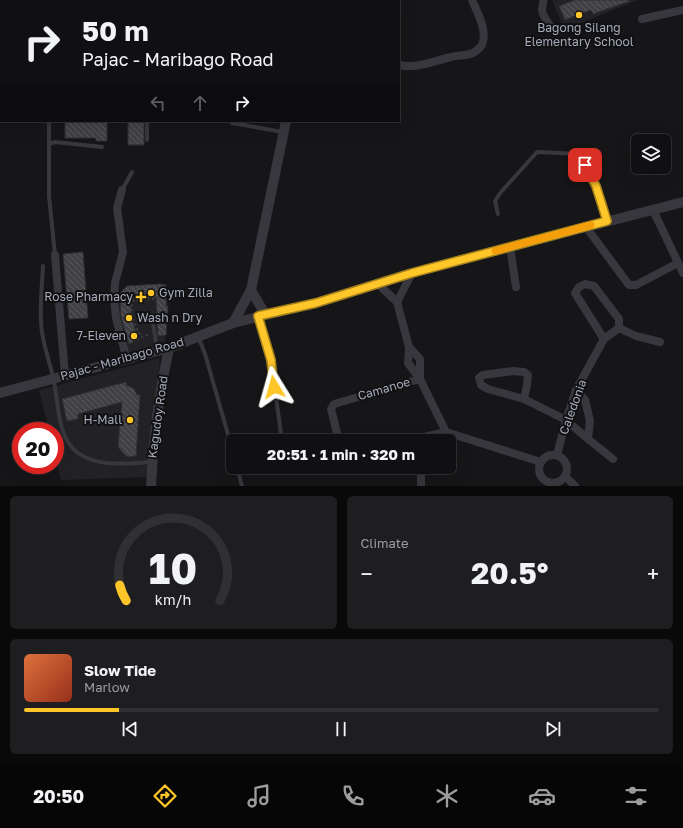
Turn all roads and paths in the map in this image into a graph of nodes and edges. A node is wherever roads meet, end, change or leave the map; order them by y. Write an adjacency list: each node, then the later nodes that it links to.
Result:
1 (472, 0): 6 (street)
2 (543, 0): 5 (street)
3 (683, 10): 4 (street)
4 (642, 19)
5 (553, 30)
6 (400, 65)
7 (49, 122): 13 (lane)
8 (147, 122): 12 (lane)
9 (286, 122): 11 (street)
10 (232, 123): 11 (lane)
11 (284, 132): 30 (street)
12 (147, 140)
13 (49, 144): 14 (lane); 23 (lane)
14 (102, 147)
15 (132, 172): 16 (lane)
16 (122, 190): 44 (street)
17 (683, 202): 18 (street, Pajac - Maribago Road)
18 (653, 210): 20 (street, Pajac - Maribago Road); 24 (street)
19 (498, 214): 20 (lane)
20 (607, 221): 21 (street, Pajac - Maribago Road)
21 (586, 227): 22 (street, Pajac - Maribago Road); 24 (street)
22 (510, 247): 26 (street, Pajac - Maribago Road); 29 (street)
23 (55, 255): 45 (street)
24 (678, 263): 27 (street)
25 (43, 266): 46 (lane)
26 (412, 273): 28 (street, Pajac - Maribago Road); 32 (street)
27 (683, 273)
28 (378, 284): 32 (street); 34 (street, Pajac - Maribago Road)
29 (516, 287)
30 (251, 290): 34 (street); 35 (street)
31 (162, 298): 37 (path)
32 (397, 302): 41 (street)
33 (152, 315): 37 (lane)
34 (262, 315): 35 (street, Pajac - Maribago Road); 54 (lane)
35 (233, 323): 38 (street, Pajac - Maribago Road)
36 (618, 328): 39 (street); 39 (street); 40 (street)
37 (155, 333): 43 (lane)
38 (198, 336): 42 (street, Pajac - Maribago Road); 53 (lane)
39 (604, 339): 48 (street, Caledonia)
40 (660, 342)
41 (409, 347): 47 (street); 47 (street)
42 (169, 348): 43 (street, Pajac - Maribago Road); 60 (street, Kagudoy Road)
43 (157, 351): 44 (street, Pajac - Maribago Road)
44 (127, 360): 45 (street, Pajac - Maribago Road)
45 (65, 375): 46 (street, Pajac - Maribago Road)
46 (53, 378): 49 (street, Pajac - Maribago Road); 60 (lane)
47 (420, 379): 52 (street, Camanoe); 55 (street, Camanoe)
48 (576, 390): 51 (street, Caledonia); 57 (street)
49 (0, 393)
50 (524, 399): 50 (street); 51 (street)
51 (566, 420): 57 (street); 58 (street, Caledonia)
52 (446, 432): 56 (street); 61 (street)
53 (228, 434)
54 (281, 434)
55 (337, 434)
56 (440, 434)
57 (588, 439): 59 (street)
58 (557, 455): 61 (street); 64 (street)
59 (613, 459)
60 (152, 462): 66 (street, Kagudoy Road)
61 (541, 462): 65 (street)
62 (239, 474): 67 (lane)
63 (421, 474): 68 (street)
64 (565, 476): 65 (street); 69 (street)
65 (554, 484)
66 (151, 486)
67 (242, 486)
68 (421, 486)
69 (575, 486)

